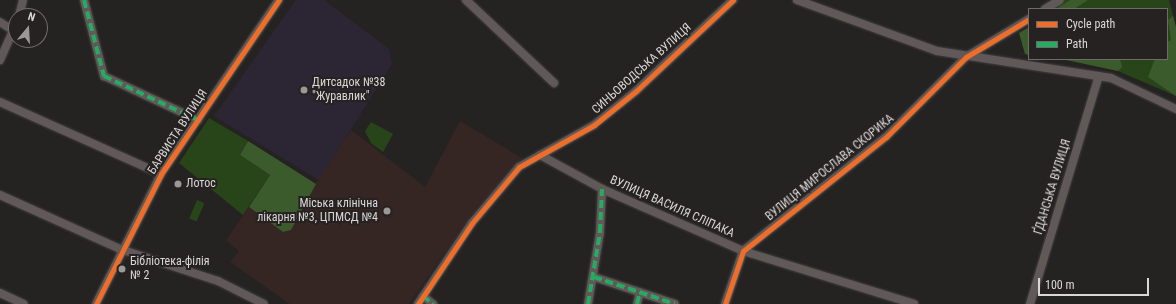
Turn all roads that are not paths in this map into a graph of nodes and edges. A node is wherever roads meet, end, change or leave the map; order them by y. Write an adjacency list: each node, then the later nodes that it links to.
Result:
1 (84, 0): 16 (street, БАРВИСТА ВУЛИЦЯ)
2 (279, 0): 16 (street, БАРВИСТА ВУЛИЦЯ)
3 (466, 0): 13 (street)
4 (733, 0): 17 (street, СИНЬОВОДСЬКА ВУЛИЦЯ)
5 (797, 0): 10 (street)
6 (1060, 0): 7 (street)
7 (1047, 8)
8 (1028, 21): 10 (street, ВУЛИЦЯ МИРОСЛАВА СКОРИКА)
9 (8, 43): 11 (street)
10 (966, 57): 12 (street); 22 (street, ВУЛИЦЯ МИРОСЛАВА СКОРИКА)
11 (0, 60)
12 (1099, 76): 15 (street); 37 (street, ҐДАНСЬКА ВУЛИЦЯ)
13 (554, 84)
14 (0, 102): 18 (street)
15 (1176, 109)
16 (198, 120): 18 (street, БАРВИСТА ВУЛИЦЯ)
17 (540, 155): 19 (street, ВУЛИЦЯ ВАСИЛЯ СЛІПАКА); 26 (street, СИНЬОВОДСЬКА ВУЛИЦЯ)
18 (161, 174): 21 (street, БАРВИСТА ВУЛИЦЯ)
19 (602, 189): 22 (street, ВУЛИЦЯ ВАСИЛЯ СЛІПАКА); 23 (street)
20 (0, 195): 21 (street)
21 (120, 249): 28 (street, БАРВИСТА ВУЛИЦЯ); 29 (street)
22 (743, 251): 35 (street); 36 (street, ВУЛИЦЯ ВАСИЛЯ СЛІПАКА)
23 (594, 277): 24 (street); 32 (street)
24 (640, 292): 33 (street); 34 (street)
25 (0, 293): 27 (street)
26 (423, 296): 30 (street, СИНЬОВОДСЬКА ВУЛИЦЯ); 31 (street)
27 (24, 304)
28 (96, 304)
29 (264, 304)
30 (418, 304)
31 (433, 304)
32 (588, 304)
33 (637, 304)
34 (675, 304)
35 (725, 304)
36 (914, 304)
37 (1030, 304)

